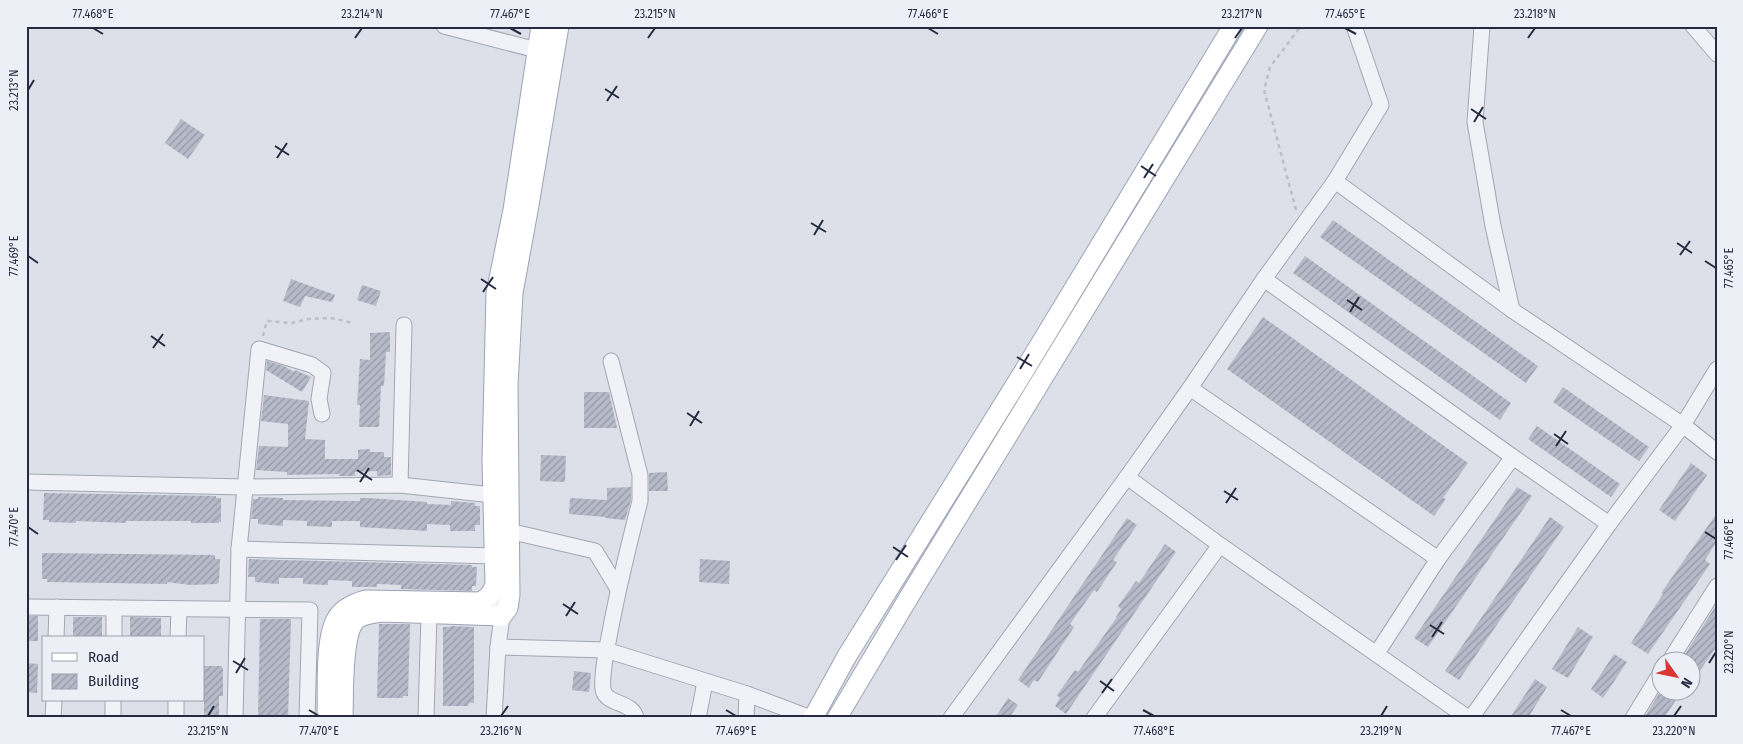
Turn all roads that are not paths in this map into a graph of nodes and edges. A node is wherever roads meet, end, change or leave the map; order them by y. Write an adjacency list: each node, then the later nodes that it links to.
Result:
1 (444, 26): 9 (street)
2 (541, 26): 9 (main road)
3 (559, 26): 9 (main road)
4 (1234, 26): 18 (main road)
5 (1258, 26): 19 (main road)
6 (1354, 26): 11 (street)
7 (1482, 26): 13 (street)
8 (1692, 26): 10 (street)
9 (546, 52): 28 (main road); 30 (main road)
10 (1717, 54)
11 (1335, 181): 12 (street); 13 (street)
12 (1264, 279): 17 (street); 23 (street)
13 (1512, 310): 21 (street)
14 (404, 325): 26 (street)
15 (611, 361): 37 (street)
16 (1717, 369): 21 (street)
17 (1190, 388): 24 (street); 34 (street)
18 (1011, 390): 19 (street); 70 (main road)
19 (1029, 401): 71 (main road)
20 (322, 414): 27 (street)
21 (1683, 425): 22 (street); 29 (street)
22 (1717, 452)
23 (1513, 457): 29 (street); 34 (street)
24 (1127, 478): 31 (street); 72 (street)
25 (26, 482): 27 (street)
26 (400, 485): 27 (street); 28 (street)
27 (244, 486): 32 (street)
28 (493, 495): 33 (main road)
29 (1609, 524): 74 (street)
30 (509, 531): 37 (street); 44 (main road)
31 (1220, 545): 51 (street); 73 (street)
32 (239, 549): 33 (street); 42 (street)
33 (494, 556): 35 (main road)
34 (1438, 559): 51 (street)
35 (495, 585): 44 (street); 63 (main road)
36 (1717, 586): 50 (street)
37 (618, 589): 49 (street)
38 (26, 607): 39 (street)
39 (57, 607): 40 (street); 45 (street)
40 (114, 608): 41 (street); 46 (street)
41 (179, 609): 42 (street); 47 (street)
42 (238, 610): 61 (street); 62 (street)
43 (429, 614): 44 (main road); 64 (main road); 65 (street)
44 (502, 616): 48 (street)
45 (56, 636)
46 (114, 636)
47 (178, 636)
48 (498, 647): 49 (street); 66 (street)
49 (606, 650): 52 (street); 67 (street)
50 (1675, 652)
51 (1376, 653): 74 (street)
52 (705, 682): 54 (street); 68 (street)
53 (1650, 690): 75 (street)
54 (747, 694): 69 (street); 70 (street)
55 (54, 702): 58 (street)
56 (113, 702): 59 (street)
57 (176, 702): 60 (street)
58 (54, 718)
59 (113, 718)
60 (176, 718)
61 (235, 718)
62 (307, 718)
63 (327, 718)
64 (343, 718)
65 (426, 718)
66 (494, 718)
67 (636, 718)
68 (698, 718)
69 (746, 718)
70 (812, 718)
71 (837, 718)
72 (951, 718)
73 (1094, 718)
74 (1469, 718)
75 (1633, 718)

